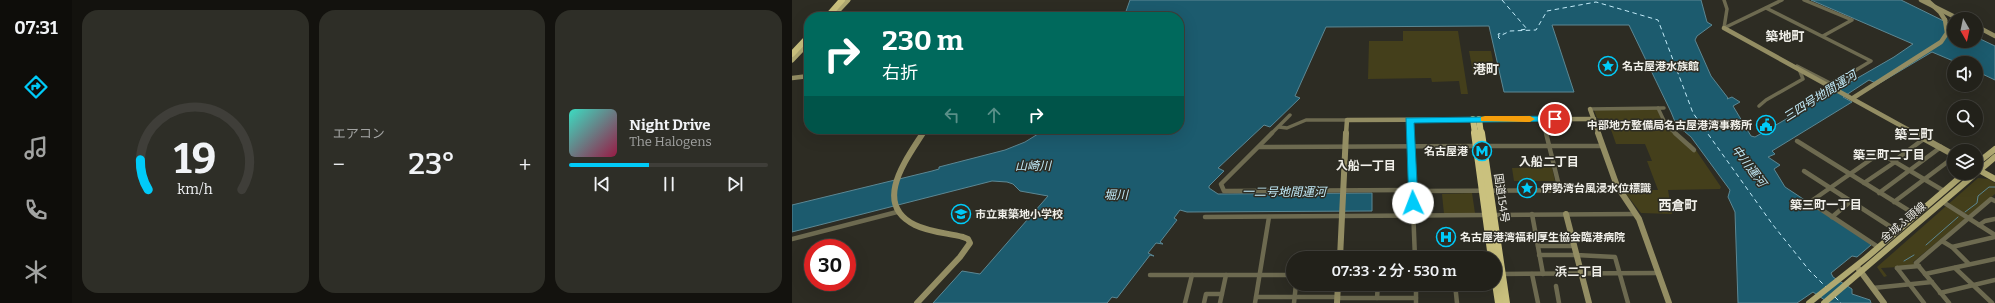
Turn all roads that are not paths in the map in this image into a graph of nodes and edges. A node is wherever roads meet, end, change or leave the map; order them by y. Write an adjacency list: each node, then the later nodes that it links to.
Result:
1 (842, 0): 9 (highway)
2 (847, 0): 10 (highway)
3 (1724, 0): 12 (street)
4 (1782, 0): 8 (street)
5 (1804, 0): 14 (street)
6 (1921, 0): 11 (street)
7 (1927, 0): 26 (street, bridge)
8 (1766, 8): 12 (street); 14 (street)
9 (831, 12)
10 (836, 12)
11 (1947, 13)
12 (1724, 28): 20 (street)
13 (1983, 31): 15 (street)
14 (1822, 36): 23 (street)
15 (1995, 37)
16 (804, 41): 18 (highway, bridge)
17 (804, 46): 19 (highway, bridge)
18 (792, 54)
19 (792, 59)
20 (1794, 66): 21 (street); 23 (street)
21 (1800, 71): 25 (street); 27 (street); 28 (street)
22 (804, 76): 24 (street)
23 (1846, 76): 25 (street)
24 (792, 77)
25 (1833, 87): 26 (street)
26 (1853, 98): 40 (street)
27 (1810, 101)
28 (1759, 106)
29 (1658, 108): 30 (street); 31 (street); 50 (street)
30 (1664, 108)
31 (1590, 109): 35 (street)
32 (1290, 115): 38 (street)
33 (1476, 119): 34 (street); 37 (street); 43 (highway, 国道154号)
34 (1542, 119): 35 (street); 44 (street)
35 (1594, 119): 45 (street)
36 (1347, 120): 37 (street); 38 (street); 47 (street)
37 (1410, 120): 42 (street)
38 (1279, 127): 46 (street)
39 (922, 134): 80 (street)
40 (1925, 138): 48 (street); 53 (street)
41 (1797, 141): 61 (street)
42 (1411, 146): 43 (street); 47 (street); 69 (street)
43 (1480, 146): 44 (street); 73 (highway, 国道154号)
44 (1549, 146): 45 (street); 70 (street)
45 (1603, 146): 71 (street)
46 (1259, 147): 47 (street); 72 (street)
47 (1346, 147): 72 (street)
48 (1941, 147): 51 (street); 58 (street)
49 (1995, 149): 55 (main road, 金城ふ頭線)
50 (1694, 150)
51 (1947, 151)
52 (1995, 157): 56 (main road, 金城ふ頭線)
53 (1894, 161): 58 (street); 61 (street); 67 (street)
54 (1947, 161): 63 (street)
55 (1983, 162)
56 (1983, 164)
57 (1983, 169): 62 (main road)
58 (1909, 170): 63 (street); 75 (street)
59 (1804, 171): 68 (street)
60 (1983, 171): 64 (main road)
61 (1849, 174): 67 (street); 68 (street)
62 (1995, 175)
63 (1924, 179): 74 (street); 78 (street)
64 (1995, 179)
65 (1957, 180): 74 (main road, 金城ふ頭線)
66 (1965, 180): 79 (main road, 金城ふ頭線)
67 (1864, 183): 75 (street)
68 (1830, 188): 76 (street); 90 (street)
69 (1412, 190): 72 (street); 73 (street); 85 (street)
70 (1560, 190): 71 (street); 73 (street)
71 (1619, 190): 84 (street)
72 (1343, 191): 81 (street)
73 (1486, 191): 86 (highway, 国道154号)
74 (1944, 191): 87 (main road, 金城ふ頭線)
75 (1879, 193): 78 (street)
76 (1851, 201): 90 (street); 94 (street)
77 (1995, 201): 91 (street)
78 (1894, 202): 87 (street)
79 (1943, 202): 91 (street); 114 (main road, 金城ふ頭線)
80 (896, 210): 98 (street); 147 (street)
81 (1342, 214): 85 (street); 88 (street); 104 (street)
82 (1532, 214): 83 (street); 86 (street); 95 (street)
83 (1566, 214): 84 (street); 96 (street)
84 (1637, 214): 116 (street)
85 (1413, 215): 86 (street); 105 (street)
86 (1490, 215): 106 (highway, 国道154号); 107 (highway, 国道154号)
87 (1916, 215): 94 (main road, 金城ふ頭線)
88 (1269, 216): 89 (street); 124 (street)
89 (1204, 217)
90 (1832, 217): 102 (street)
91 (1969, 219): 93 (street); 99 (street)
92 (1995, 219): 93 (street)
93 (1979, 225): 97 (street)
94 (1897, 231): 102 (main road, 金城ふ頭線)
95 (1536, 236): 96 (street); 100 (street)
96 (1572, 236): 101 (street)
97 (1995, 236): 103 (street)
98 (792, 238)
99 (1942, 241): 103 (street); 112 (street)
100 (1538, 246): 101 (street); 108 (street)
101 (1574, 246): 109 (street)
102 (1878, 247): 114 (main road, 金城ふ頭線)
103 (1952, 247): 111 (street)
104 (1340, 251)
105 (1415, 251)
106 (1492, 251)
107 (1494, 251)
108 (1539, 255): 109 (street); 118 (street)
109 (1576, 255): 115 (street); 119 (street)
110 (1995, 259): 111 (street)
111 (1969, 264): 113 (street)
112 (1919, 266): 120 (street); 130 (street)
113 (1955, 268): 120 (street); 131 (street)
114 (1859, 269): 127 (main road, 金城ふ頭線); 133 (street)
115 (1620, 273): 116 (street); 119 (street); 159 (street)
116 (1658, 273): 160 (street)
117 (1532, 274): 118 (street); 126 (street); 156 (street)
118 (1543, 274): 119 (street)
119 (1581, 274): 158 (street)
120 (1925, 274): 129 (street)
121 (1150, 275): 122 (street)
122 (1192, 275): 123 (street); 148 (street)
123 (1226, 275): 124 (street); 140 (street)
124 (1260, 275): 125 (street); 141 (street)
125 (1286, 275)
126 (1502, 275)
127 (1851, 275): 161 (main road, 金城ふ頭線); 162 (main road, 金城ふ頭線)
128 (1995, 280): 131 (street)
129 (1932, 282): 130 (street); 139 (street)
130 (1910, 284): 133 (street); 164 (street)
131 (1973, 285): 139 (street); 166 (street)
132 (1556, 286): 157 (street)
133 (1873, 288): 163 (street)
134 (1295, 291): 142 (street)
135 (1378, 291): 143 (street)
136 (1456, 291): 153 (street)
137 (1498, 291): 154 (highway, 国道154号)
138 (1502, 291): 155 (highway, 国道154号)
139 (1940, 293): 165 (street)
140 (1222, 294): 149 (street); 150 (street)
141 (1256, 297): 142 (street); 151 (street)
142 (1295, 297): 144 (street); 152 (street)
143 (1377, 298): 144 (street); 145 (street)
144 (1337, 299)
145 (1390, 300): 146 (street)
146 (1416, 300)
147 (917, 303)
148 (1185, 303)
149 (1204, 303)
150 (1220, 303)
151 (1255, 303)
152 (1294, 303)
153 (1457, 303)
154 (1499, 303)
155 (1506, 303)
156 (1538, 303)
157 (1559, 303)
158 (1589, 303)
159 (1628, 303)
160 (1669, 303)
161 (1809, 303)
162 (1824, 303)
163 (1884, 303)
164 (1924, 303)
165 (1949, 303)
166 (1993, 303)

